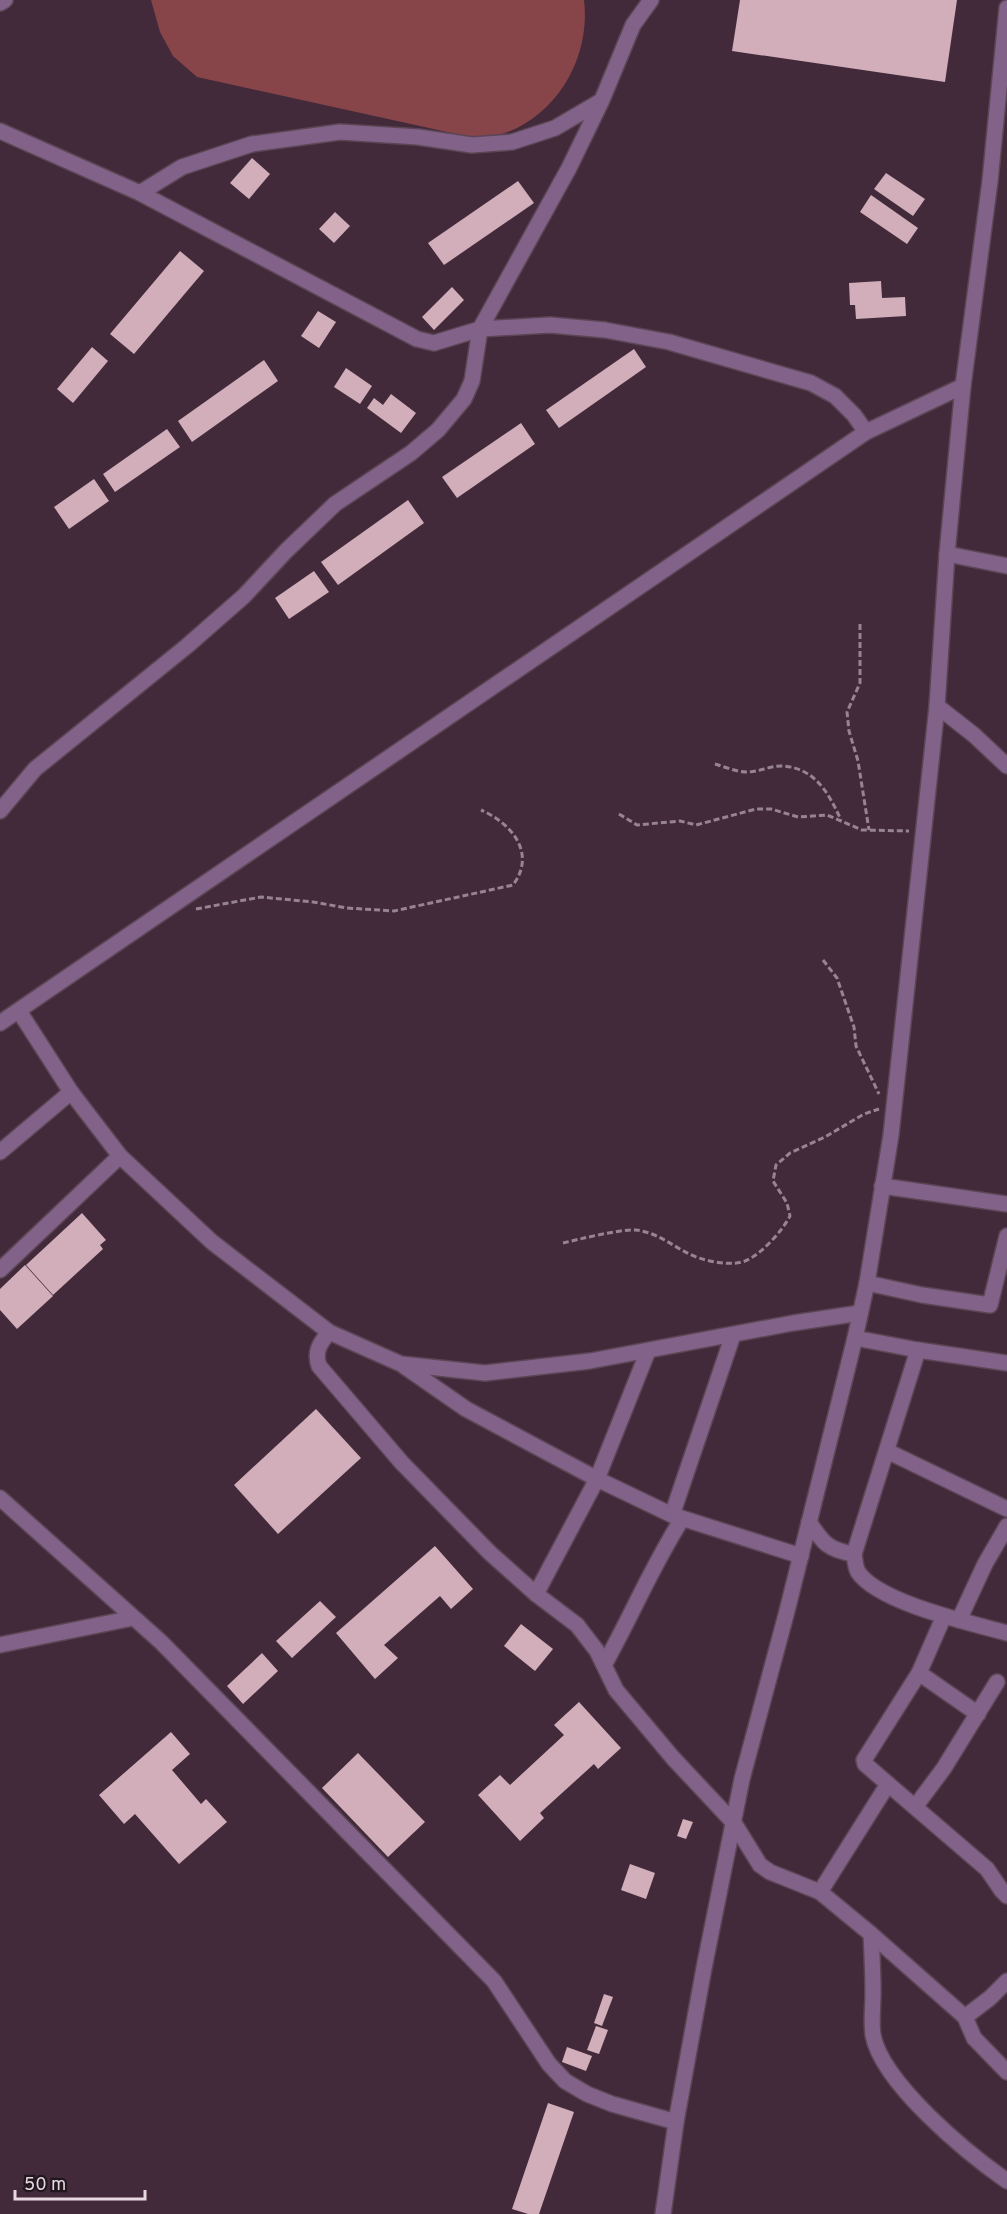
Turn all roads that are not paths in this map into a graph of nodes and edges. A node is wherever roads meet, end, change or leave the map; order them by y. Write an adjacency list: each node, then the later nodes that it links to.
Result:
1 (5, 0): 3 (street)
2 (651, 0): 5 (street)
3 (0, 3)
4 (1007, 8): 6 (street)
5 (602, 100): 8 (street); 9 (street)
6 (1002, 100): 10 (street)
7 (0, 130): 8 (street)
8 (140, 193): 9 (street)
9 (480, 329): 11 (street); 16 (street)
10 (963, 386): 11 (street); 12 (street)
11 (866, 432): 17 (street)
12 (947, 554): 13 (street); 14 (street)
13 (1007, 566)
14 (937, 706): 15 (street); 22 (street)
15 (1007, 766)
16 (0, 811)
17 (19, 1011): 18 (street); 19 (street)
18 (0, 1023)
19 (71, 1092): 20 (street); 21 (street)
20 (0, 1152)
21 (120, 1156): 25 (street); 28 (street)
22 (882, 1185): 23 (street); 26 (street)
23 (1007, 1204)
24 (1007, 1236): 26 (street)
25 (0, 1270)
26 (867, 1283): 27 (street)
27 (860, 1313): 29 (street); 30 (street)
28 (329, 1332): 34 (street); 44 (street)
29 (733, 1335): 32 (street); 39 (street)
30 (855, 1338): 31 (street); 40 (street)
31 (918, 1350): 33 (street); 35 (street)
32 (648, 1351): 34 (street); 36 (street)
33 (1007, 1363)
34 (401, 1364): 36 (street)
35 (887, 1451): 38 (street); 42 (street)
36 (597, 1479): 39 (street); 44 (street)
37 (0, 1498): 45 (street)
38 (1007, 1509)
39 (677, 1517): 43 (street); 49 (street)
40 (809, 1522): 42 (street); 43 (street)
41 (1007, 1526): 46 (street)
42 (854, 1554): 46 (street)
43 (801, 1556): 55 (street)
44 (536, 1594): 49 (street)
45 (134, 1618): 48 (street); 62 (street)
46 (951, 1618): 47 (street); 50 (street)
47 (1007, 1633)
48 (0, 1645)
49 (604, 1665): 55 (street)
50 (919, 1672): 52 (street); 53 (street)
51 (997, 1682): 52 (street)
52 (978, 1714): 54 (street)
53 (888, 1784): 54 (street); 56 (street)
54 (915, 1807): 57 (street)
55 (734, 1823): 56 (street); 62 (street)
56 (820, 1892): 58 (street)
57 (1007, 1896)
58 (871, 1934): 60 (street); 63 (street)
59 (1007, 1981): 60 (street)
60 (965, 2017): 61 (street)
61 (1007, 2072)
62 (676, 2122): 64 (street)
63 (1007, 2181)
64 (663, 2214)

